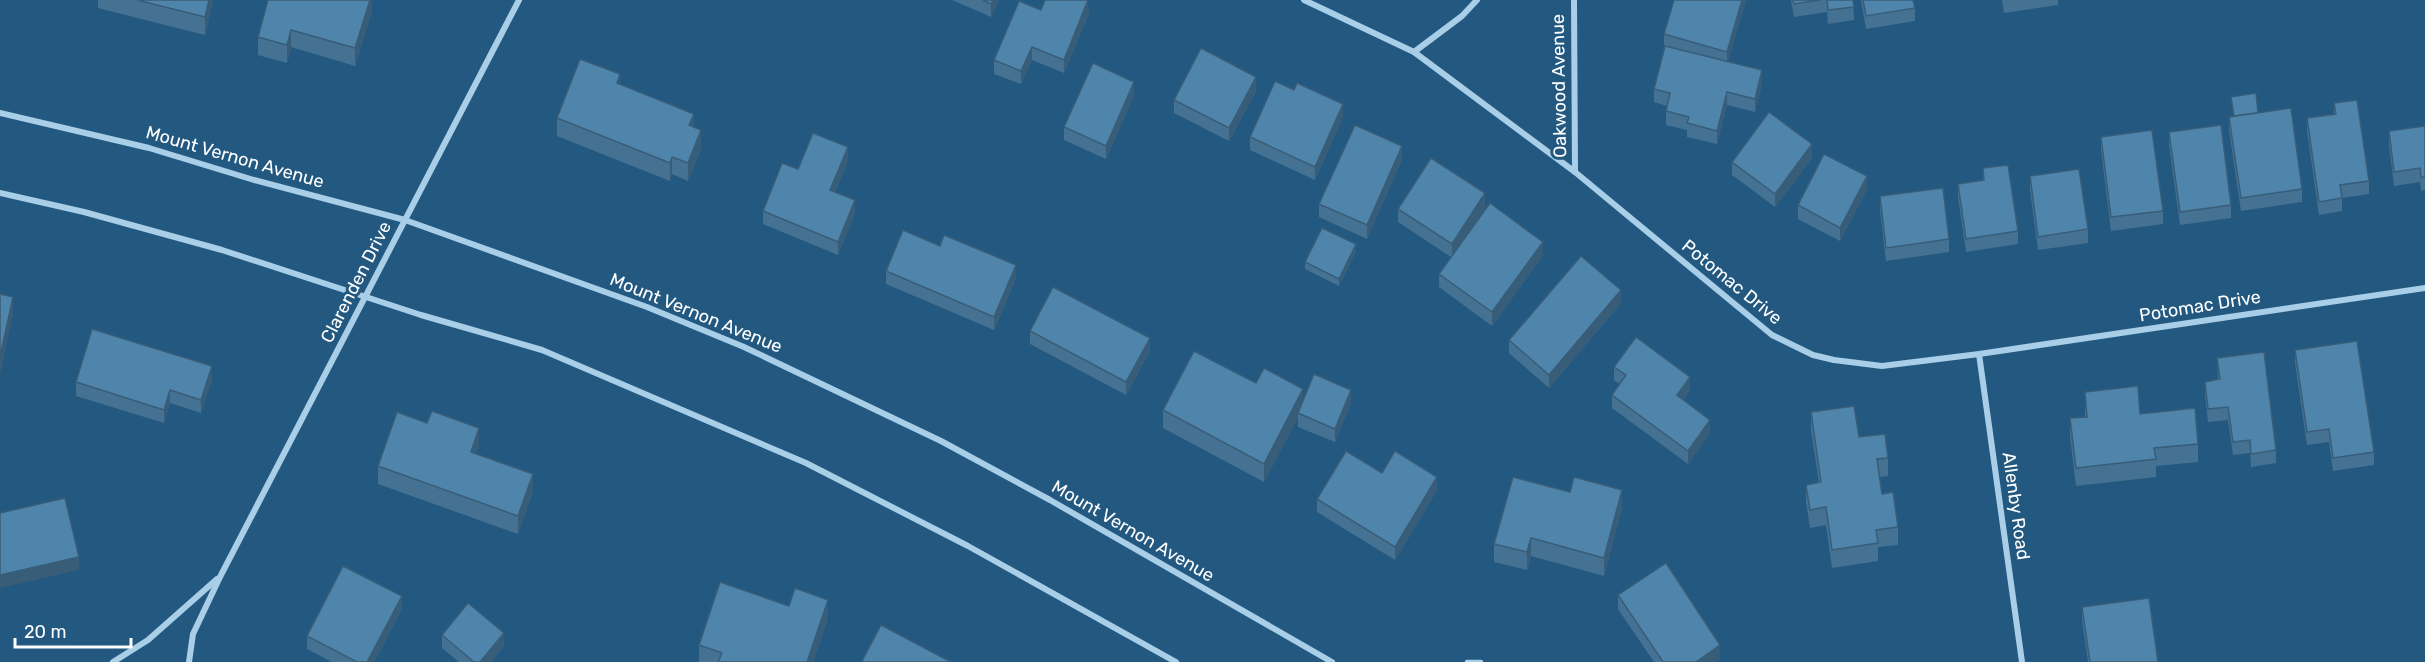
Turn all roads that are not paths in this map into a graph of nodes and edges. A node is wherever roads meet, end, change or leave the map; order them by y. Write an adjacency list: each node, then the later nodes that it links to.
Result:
1 (519, 0): 9 (street, Clarenden Drive)
2 (1304, 0): 5 (street, Potomac Drive)
3 (1477, 0): 5 (street)
4 (1574, 0): 7 (street, Oakwood Avenue)
5 (1414, 52): 7 (street, Potomac Drive)
6 (0, 113): 9 (street, Mount Vernon Avenue)
7 (1575, 172): 12 (street, Potomac Drive)
8 (0, 193): 11 (street)
9 (405, 220): 11 (street, Clarenden Drive); 17 (street, Mount Vernon Avenue)
10 (2425, 288): 12 (street, Potomac Drive)
11 (366, 296): 13 (street, Clarenden Drive); 16 (street)
12 (1980, 354): 20 (street, Allenby Road)
13 (220, 577): 14 (street, Clarenden Drive); 15 (street, Clarenden Drive)
14 (113, 662)
15 (189, 662)
16 (1176, 662)
17 (1332, 662)
18 (1467, 662): 19 (lane)
19 (1481, 662)
20 (2022, 662)

